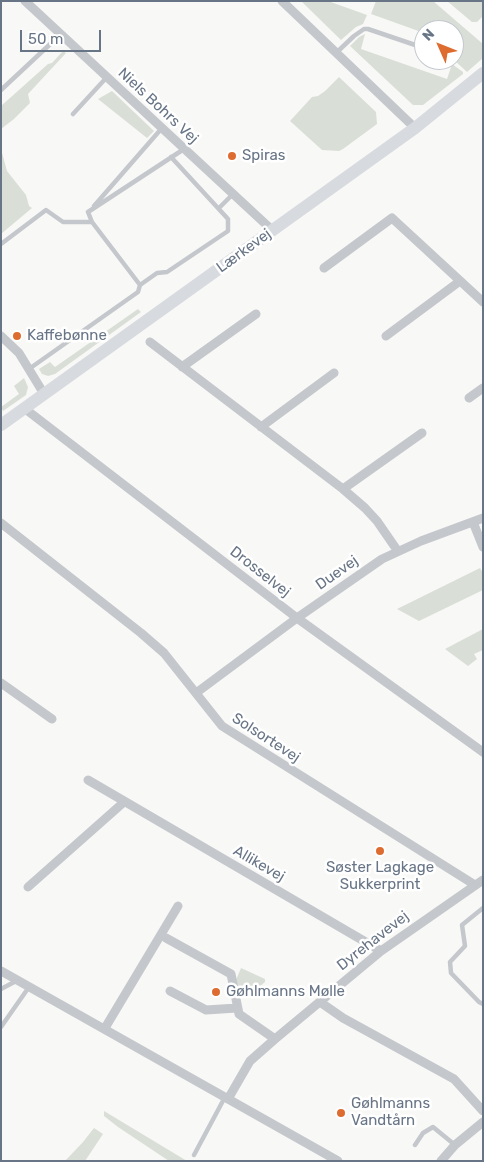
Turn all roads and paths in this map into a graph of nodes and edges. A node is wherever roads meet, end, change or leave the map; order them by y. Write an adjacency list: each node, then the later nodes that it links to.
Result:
1 (25, 1): 3 (street, Niels Bohrs Vej)
2 (282, 1): 5 (street)
3 (61, 34): 6 (street, Niels Bohrs Vej); 8 (lane)
4 (414, 45): 5 (lane)
5 (336, 53): 11 (street)
6 (107, 77): 9 (lane); 10 (street, Niels Bohrs Vej)
7 (481, 77): 11 (street, Lærkevej)
8 (1, 90)
9 (73, 114)
10 (162, 128): 12 (street, Niels Bohrs Vej); 16 (lane)
11 (415, 128): 18 (street, Lærkevej)
12 (184, 149): 13 (lane); 14 (street, Niels Bohrs Vej)
13 (171, 157): 15 (lane); 16 (lane)
14 (233, 194): 15 (lane); 18 (street, Niels Bohrs Vej)
15 (218, 208): 22 (lane)
16 (88, 212): 17 (lane)
17 (92, 222): 19 (lane); 22 (lane)
18 (272, 230): 32 (street, Lærkevej)
19 (1, 244)
20 (324, 268): 21 (street)
21 (460, 281): 23 (street); 26 (street)
22 (140, 285): 29 (lane)
23 (483, 302)
24 (256, 314): 28 (street)
25 (1, 336): 29 (street)
26 (386, 336)
27 (150, 342): 28 (street)
28 (182, 367): 36 (street)
29 (29, 369): 32 (street)
30 (334, 373): 36 (street)
31 (483, 388): 33 (street)
32 (44, 394): 34 (street, Lærkevej)
33 (468, 398)
34 (24, 408): 35 (street, Lærkevej); 44 (street, Drosselvej)
35 (1, 425)
36 (261, 427): 38 (street)
37 (422, 434): 38 (street)
38 (343, 489): 43 (street)
39 (483, 518): 40 (street, Duevej)
40 (473, 522): 42 (street); 43 (street, Duevej)
41 (1, 523): 46 (street, Solsortevej)
42 (483, 547)
43 (397, 550): 44 (street, Duevej)
44 (297, 618): 46 (street, Duevej); 48 (street, Drosselvej)
45 (1, 683): 47 (street)
46 (196, 693): 51 (street, Solsortevej)
47 (52, 719)
48 (483, 752)
49 (88, 780): 50 (street, Allikevej)
50 (124, 802): 52 (street); 56 (street, Allikevej)
51 (479, 882): 56 (street, Dyrehavevej)
52 (28, 887)
53 (178, 906): 66 (street)
54 (483, 908): 63 (lane)
55 (166, 938): 64 (street)
56 (381, 951): 62 (street, Dyrehavevej)
57 (1, 971): 58 (street)
58 (18, 980): 59 (street); 60 (lane)
59 (29, 986): 65 (lane); 66 (street)
60 (1, 989)
61 (170, 991): 64 (street)
62 (320, 1002): 67 (street, Dyrehavevej); 69 (street)
63 (483, 1004)
64 (237, 1008): 67 (street)
65 (1, 1027)
66 (105, 1028): 68 (street)
67 (275, 1039): 68 (street, Dyrehavevej)
68 (226, 1098): 73 (lane); 74 (street)
69 (483, 1111)
70 (483, 1122): 72 (street)
71 (415, 1145): 72 (lane)
72 (455, 1145): 75 (street)
73 (194, 1154)
74 (338, 1161)
75 (441, 1161)

